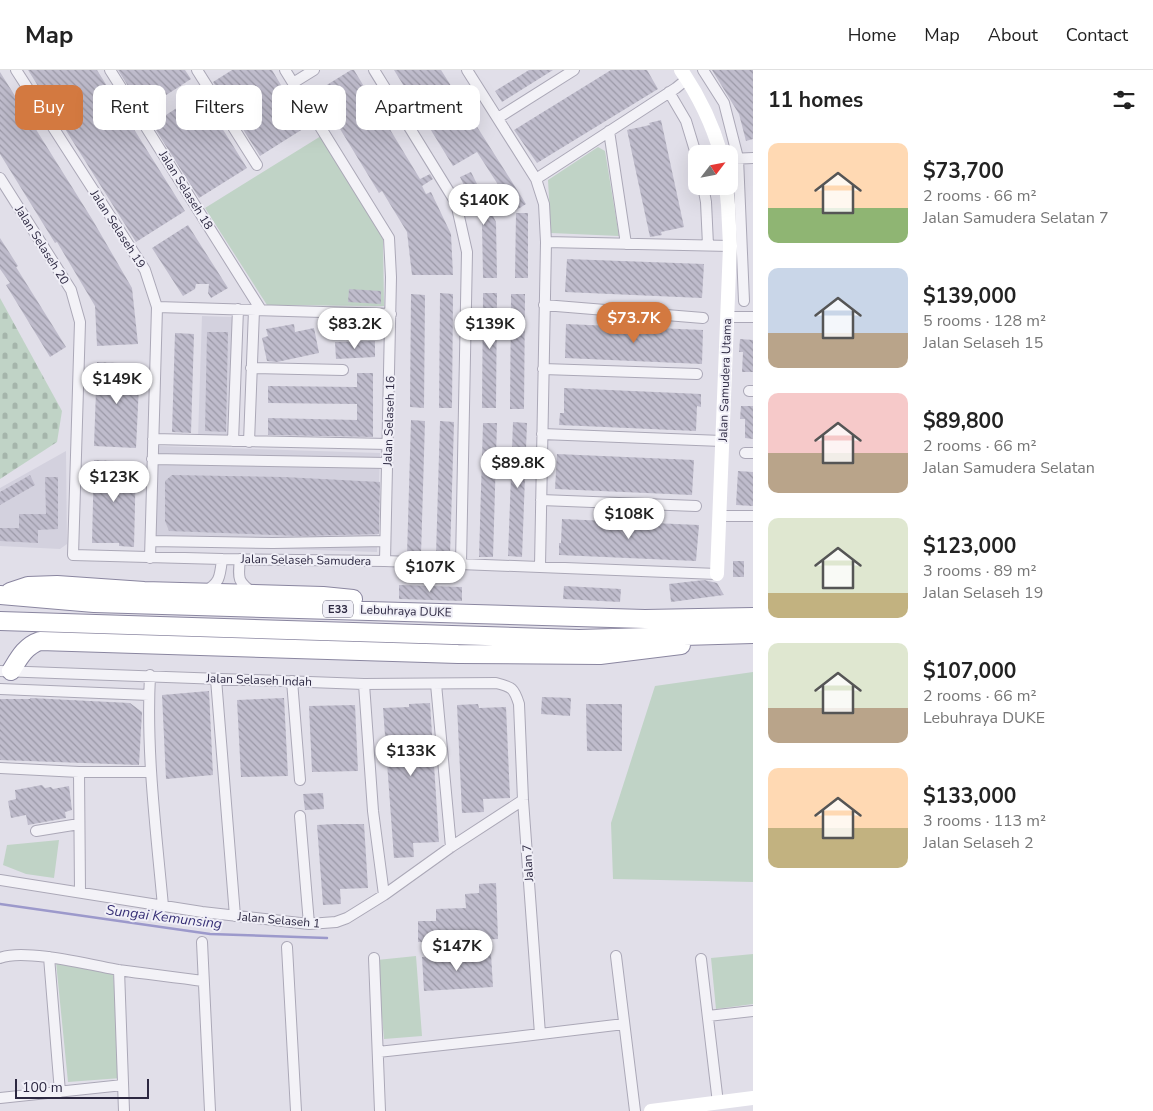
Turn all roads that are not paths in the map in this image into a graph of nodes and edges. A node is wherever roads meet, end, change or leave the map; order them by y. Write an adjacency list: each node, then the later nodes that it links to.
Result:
1 (16, 70): 32 (street, Jalan Selaseh 19)
2 (110, 70): 34 (street, Jalan Selaseh 18)
3 (197, 70): 20 (street)
4 (285, 70): 11 (street, Jalan Selaseh 16)
5 (314, 70): 11 (street)
6 (374, 70): 62 (street)
7 (467, 70): 13 (street)
8 (574, 70): 13 (street)
9 (703, 70): 17 (street)
10 (684, 74): 12 (street); 16 (street)
11 (293, 83): 35 (street, Jalan Selaseh 16)
12 (669, 92): 14 (street); 15 (street)
13 (498, 118): 22 (street)
14 (609, 131): 22 (street); 27 (street)
15 (693, 145)
16 (718, 145)
17 (732, 145)
18 (753, 158): 19 (street)
19 (738, 159)
20 (257, 165)
21 (0, 178): 57 (street, Jalan Selaseh 20)
22 (536, 179): 26 (street)
23 (705, 195): 28 (street)
24 (727, 195): 29 (street, Jalan Samudera Utama)
25 (737, 195): 30 (street)
26 (546, 242): 27 (street); 31 (street)
27 (626, 244): 28 (street)
28 (708, 246): 29 (street)
29 (730, 246): 36 (street, Jalan Samudera Utama)
30 (744, 301)
31 (544, 305): 38 (street); 40 (street)
32 (157, 307): 33 (street); 44 (street, Jalan Selaseh 19)
33 (238, 309): 34 (street); 45 (street)
34 (258, 310): 35 (street); 39 (street)
35 (391, 314): 48 (street, Jalan Selaseh 16)
36 (727, 317): 37 (street); 46 (street, Jalan Samudera Utama)
37 (753, 317)
38 (703, 318)
39 (251, 368): 41 (street); 47 (street)
40 (543, 369): 42 (street); 43 (street)
41 (342, 370)
42 (697, 374)
43 (542, 434): 46 (street); 51 (street)
44 (153, 439): 45 (street); 49 (street, Jalan Selaseh 19)
45 (233, 441): 47 (street)
46 (722, 441): 53 (street, Jalan Samudera Utama)
47 (249, 442): 48 (street)
48 (388, 444): 50 (street, Jalan Selaseh 16)
49 (152, 459): 50 (street); 55 (street, Jalan Selaseh 19)
50 (387, 463): 56 (street, Jalan Selaseh 16)
51 (541, 500): 52 (street); 63 (street)
52 (696, 506)
53 (719, 516): 54 (street); 64 (street, Jalan Samudera Utama)
54 (753, 516)
55 (151, 541): 56 (street); 58 (street, Jalan Selaseh 19)
56 (385, 542): 61 (street, Jalan Selaseh 16)
57 (73, 555): 58 (street, Jalan Selaseh Samudera)
58 (150, 558): 59 (street, Jalan Selaseh Samudera)
59 (222, 559): 60 (street, Jalan Selaseh Samudera); 65 (street)
60 (240, 559): 61 (street, Jalan Selaseh Samudera); 67 (street)
61 (384, 561): 62 (street, Jalan Selaseh Samudera)
62 (461, 563): 63 (street, Jalan Selaseh Samudera)
63 (540, 566): 64 (street, Jalan Selaseh Samudera)
64 (717, 574)
65 (203, 592): 66 (highway); 67 (highway)
66 (0, 595): 68 (highway, Lebuhraya DUKE / E33)
67 (257, 595): 68 (highway)
68 (501, 614): 69 (highway, Lebuhraya DUKE / E33)
69 (753, 617)
70 (0, 621): 72 (highway, Lebuhraya DUKE / E33)
71 (753, 634): 72 (highway, Lebuhraya DUKE / E33)
72 (704, 635): 73 (highway)
73 (6, 671): 74 (street, Jalan Selaseh Indah)
74 (150, 675): 75 (street, Jalan Selaseh Indah); 81 (street)
75 (216, 679): 76 (street, Jalan Selaseh Indah); 95 (street)
76 (292, 681): 77 (street, Jalan Selaseh Indah); 85 (street)
77 (364, 684): 78 (street, Jalan Selaseh Indah); 93 (street)
78 (436, 684): 80 (street, Jalan Selaseh Indah); 90 (street)
79 (0, 689): 81 (street)
80 (515, 691): 86 (street, Jalan 7)
81 (149, 695): 84 (street)
82 (0, 768): 83 (street)
83 (79, 772): 84 (street); 88 (street)
84 (151, 772): 94 (street)
85 (300, 780)
86 (523, 800): 90 (street, Jalan Selaseh 1); 109 (street, Jalan 7)
87 (300, 816): 96 (street)
88 (79, 824): 89 (street); 92 (street)
89 (36, 831)
90 (451, 846): 93 (street, Jalan Selaseh 1)
91 (0, 879): 92 (street, Jalan Selaseh 1)
92 (80, 891): 94 (street, Jalan Selaseh 1)
93 (384, 894): 96 (street, Jalan Selaseh 1)
94 (163, 906): 95 (street, Jalan Selaseh 1)
95 (235, 916): 96 (street, Jalan Selaseh 1)
96 (309, 924)
97 (202, 942): 105 (street)
98 (287, 947): 119 (street)
99 (616, 956): 108 (street)
100 (49, 957): 101 (street); 104 (street); 112 (street)
101 (0, 958)
102 (374, 958): 110 (street)
103 (701, 959): 107 (street)
104 (119, 970): 105 (street); 111 (street)
105 (203, 981): 118 (street)
106 (753, 1011): 107 (street)
107 (708, 1016): 115 (street)
108 (624, 1024): 109 (street); 121 (street)
109 (540, 1034): 110 (street)
110 (378, 1052): 120 (street)
111 (123, 1085): 112 (street); 117 (street)
112 (60, 1092): 113 (street)
113 (0, 1098)
114 (753, 1098): 115 (street)
115 (718, 1103): 116 (street)
116 (686, 1109): 122 (street)
117 (124, 1111)
118 (210, 1111)
119 (296, 1111)
120 (380, 1111)
121 (635, 1111)
122 (651, 1111)

